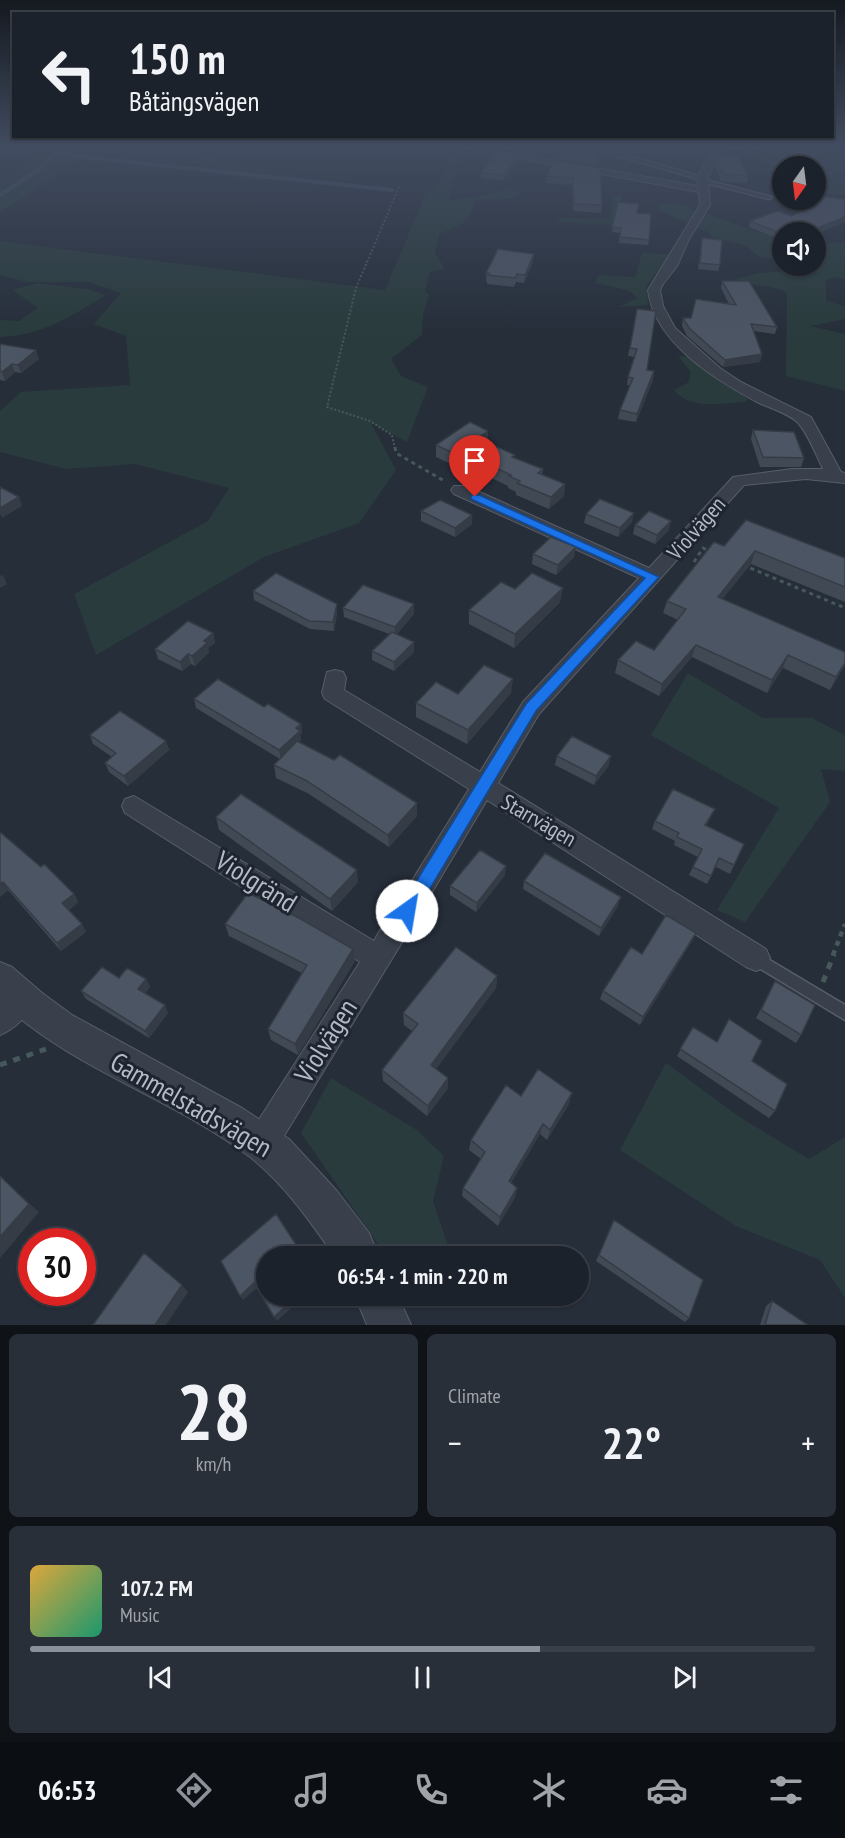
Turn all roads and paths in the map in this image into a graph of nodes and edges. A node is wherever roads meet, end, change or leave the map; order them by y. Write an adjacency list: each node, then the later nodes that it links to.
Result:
1 (390, 209): 4 (path)
2 (702, 209): 3 (street)
3 (839, 476): 8 (street, Violvägen)
4 (460, 490): 8 (street)
5 (714, 553): 6 (path)
6 (694, 562)
7 (736, 562): 9 (path)
8 (653, 577): 11 (street, Violvägen)
9 (845, 608)
10 (334, 678): 11 (street, Starrvägen)
11 (484, 788): 13 (street, Violvägen); 16 (street, Starrvägen)
12 (134, 806): 15 (street, Violgränd)
13 (407, 911)
14 (845, 924): 17 (path)
15 (383, 949): 22 (street, Violvägen)
16 (756, 958): 17 (lane)
17 (818, 996): 19 (lane)
18 (7, 1000): 20 (street, Gammelstadsvägen)
19 (845, 1014)
20 (67, 1032): 21 (path); 22 (street, Gammelstadsvägen)
21 (0, 1065)
22 (262, 1143): 23 (street, Gammelstadsvägen)
23 (350, 1246)
24 (380, 1306): 25 (street)
25 (389, 1325)

